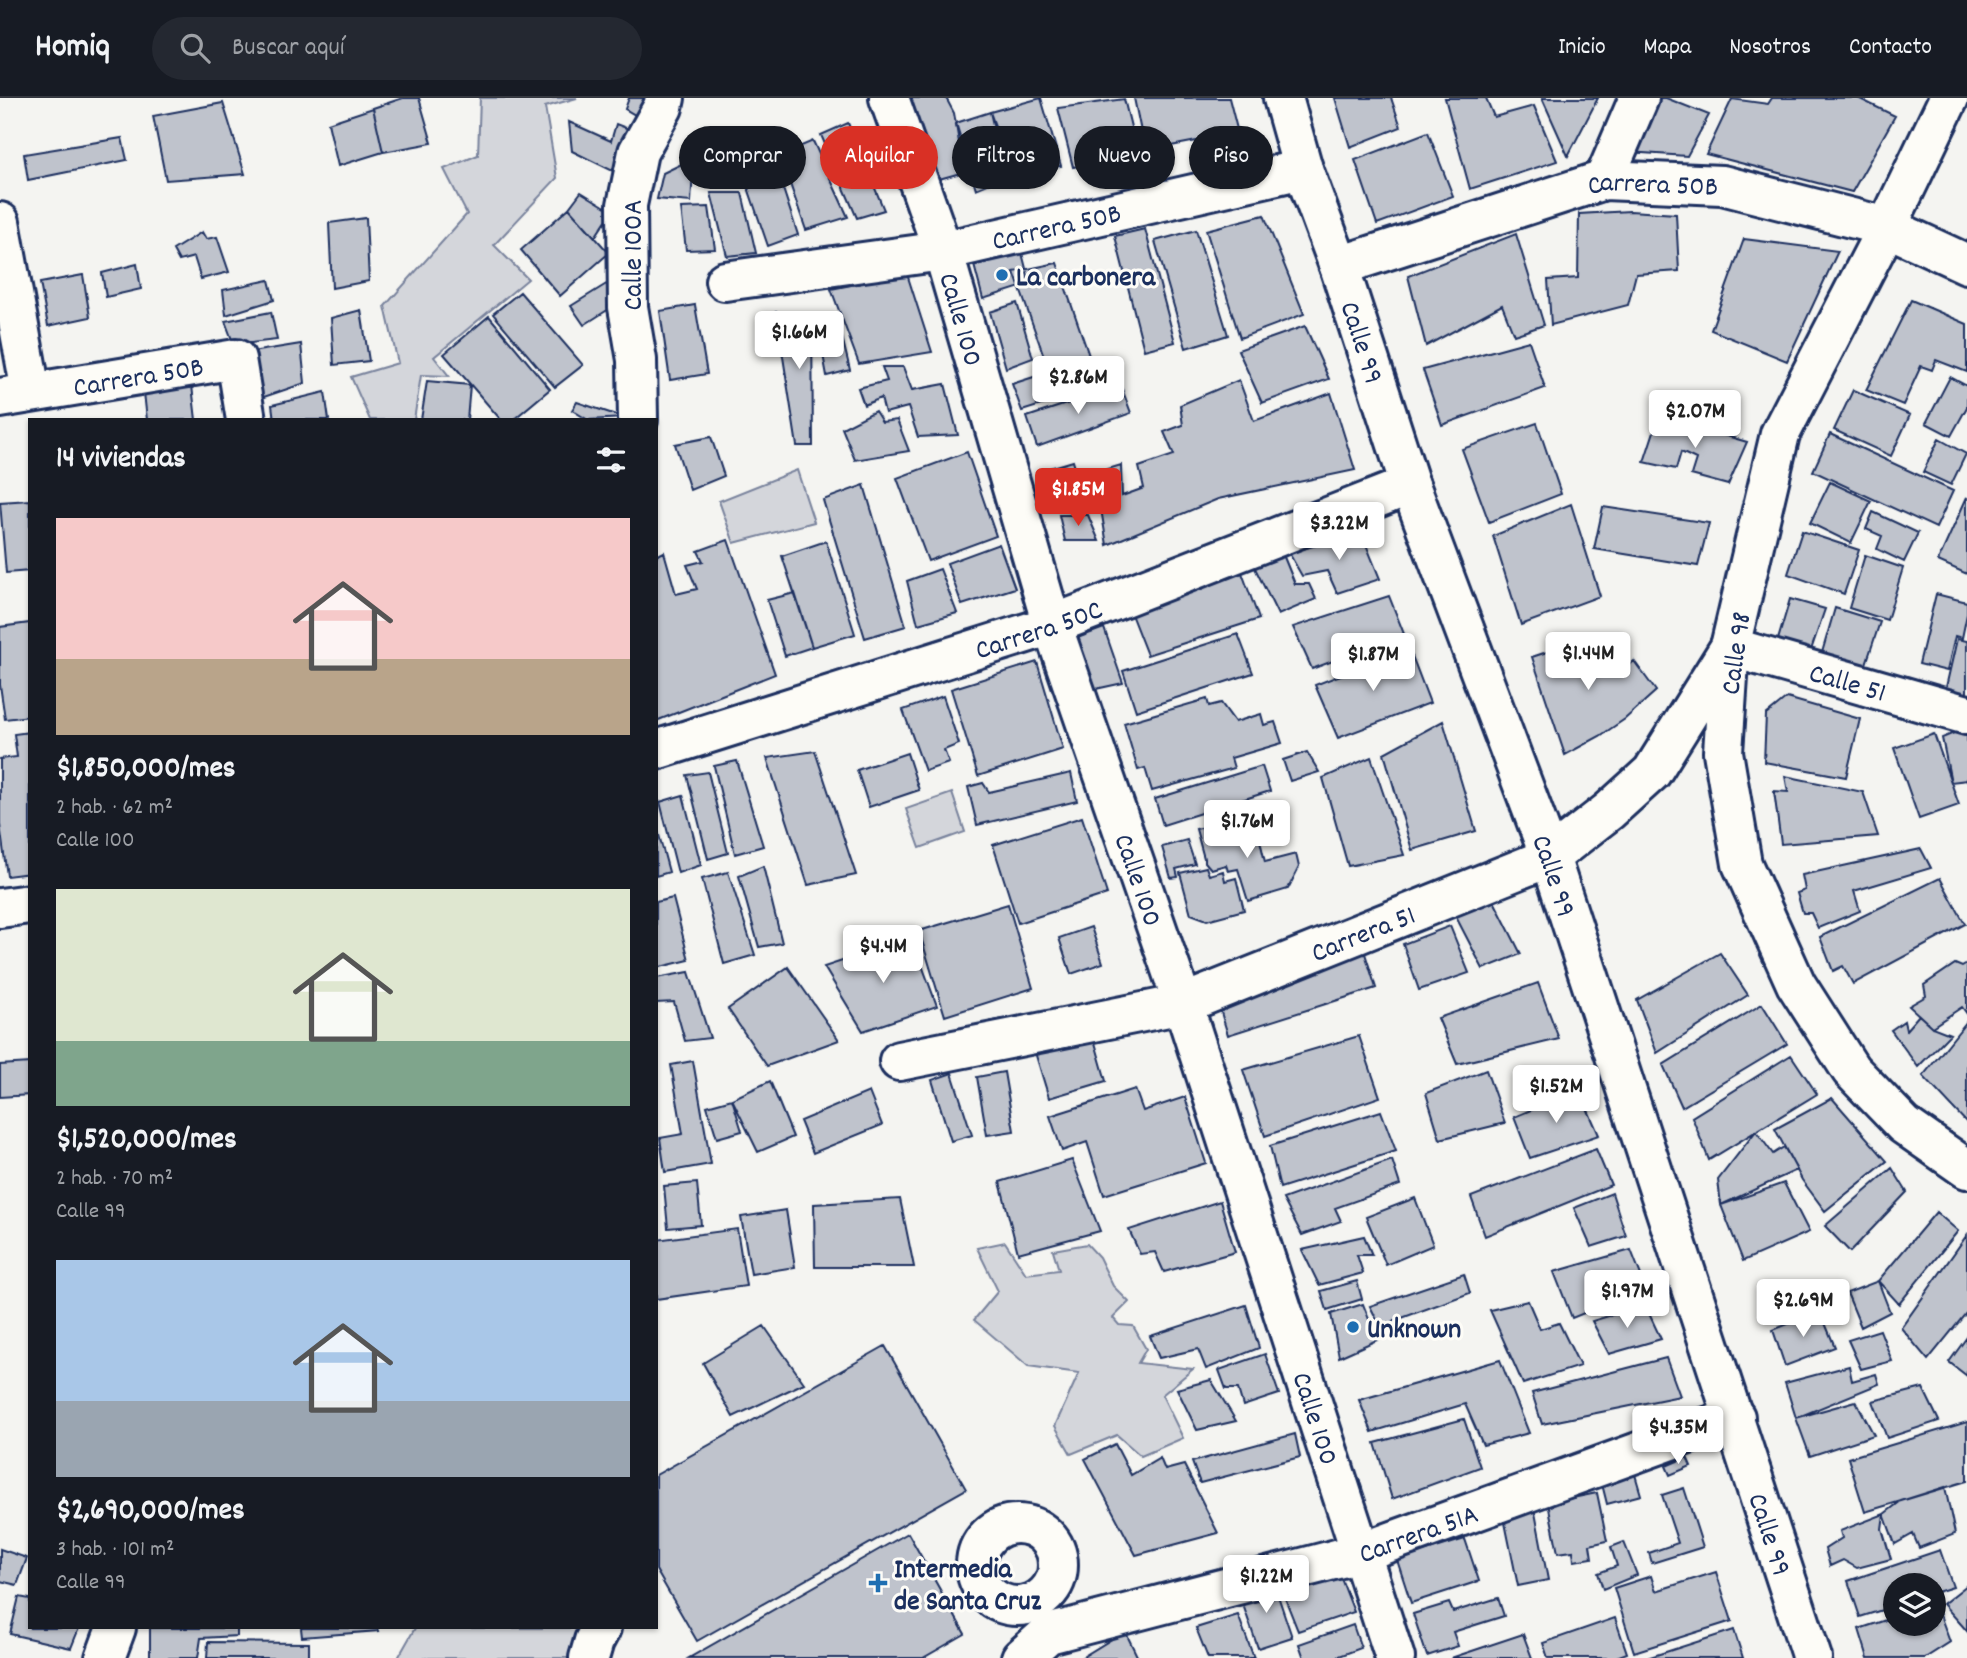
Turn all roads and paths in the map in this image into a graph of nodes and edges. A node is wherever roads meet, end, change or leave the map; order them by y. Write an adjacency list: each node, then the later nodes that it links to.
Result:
1 (665, 98): 16 (street, Calle 100A)
2 (890, 98): 10 (street, Calle 100)
3 (1283, 98): 6 (street, Calle 99)
4 (1639, 98): 7 (street)
5 (1949, 98): 9 (street, Calle 98)
6 (1303, 169): 10 (street, Carrera 50B); 12 (street, Calle 99)
7 (1604, 180): 9 (street, Carrera 50B); 12 (street, Carrera 50B)
8 (0, 222): 14 (street)
9 (1886, 227): 11 (street, Carrera 50B); 19 (street, Calle 98)
10 (943, 251): 13 (street, Carrera 50B); 18 (street, Calle 100)
11 (1967, 264)
12 (1339, 266): 17 (street, Calle 99)
13 (725, 281)
14 (15, 395): 15 (street, Carrera 50B)
15 (246, 418)
16 (638, 418)
17 (1410, 485): 18 (street, Carrera 50C); 22 (street, Calle 99)
18 (1052, 625): 21 (street, Carrera 50C); 25 (street, Calle 100)
19 (1730, 647): 20 (street, Calle 51); 22 (street, Carrera 51); 27 (street, Calle 98)
20 (1967, 715)
21 (658, 749)
22 (1550, 857): 25 (street, Carrera 51); 28 (street, Calle 99)
23 (28, 904): 24 (street)
24 (0, 908)
25 (1183, 1004): 26 (street, Carrera 51); 29 (street, Calle 100)
26 (899, 1061)
27 (1967, 1169)
28 (1735, 1417): 29 (street, Carrera 51A); 36 (street, Calle 99)
29 (1360, 1553): 32 (street, Carrera 51A); 35 (street, Calle 100)
30 (116, 1629): 33 (street)
31 (600, 1629): 34 (street)
32 (1037, 1630)
33 (106, 1658)
34 (589, 1658)
35 (1395, 1658)
36 (1812, 1658)

